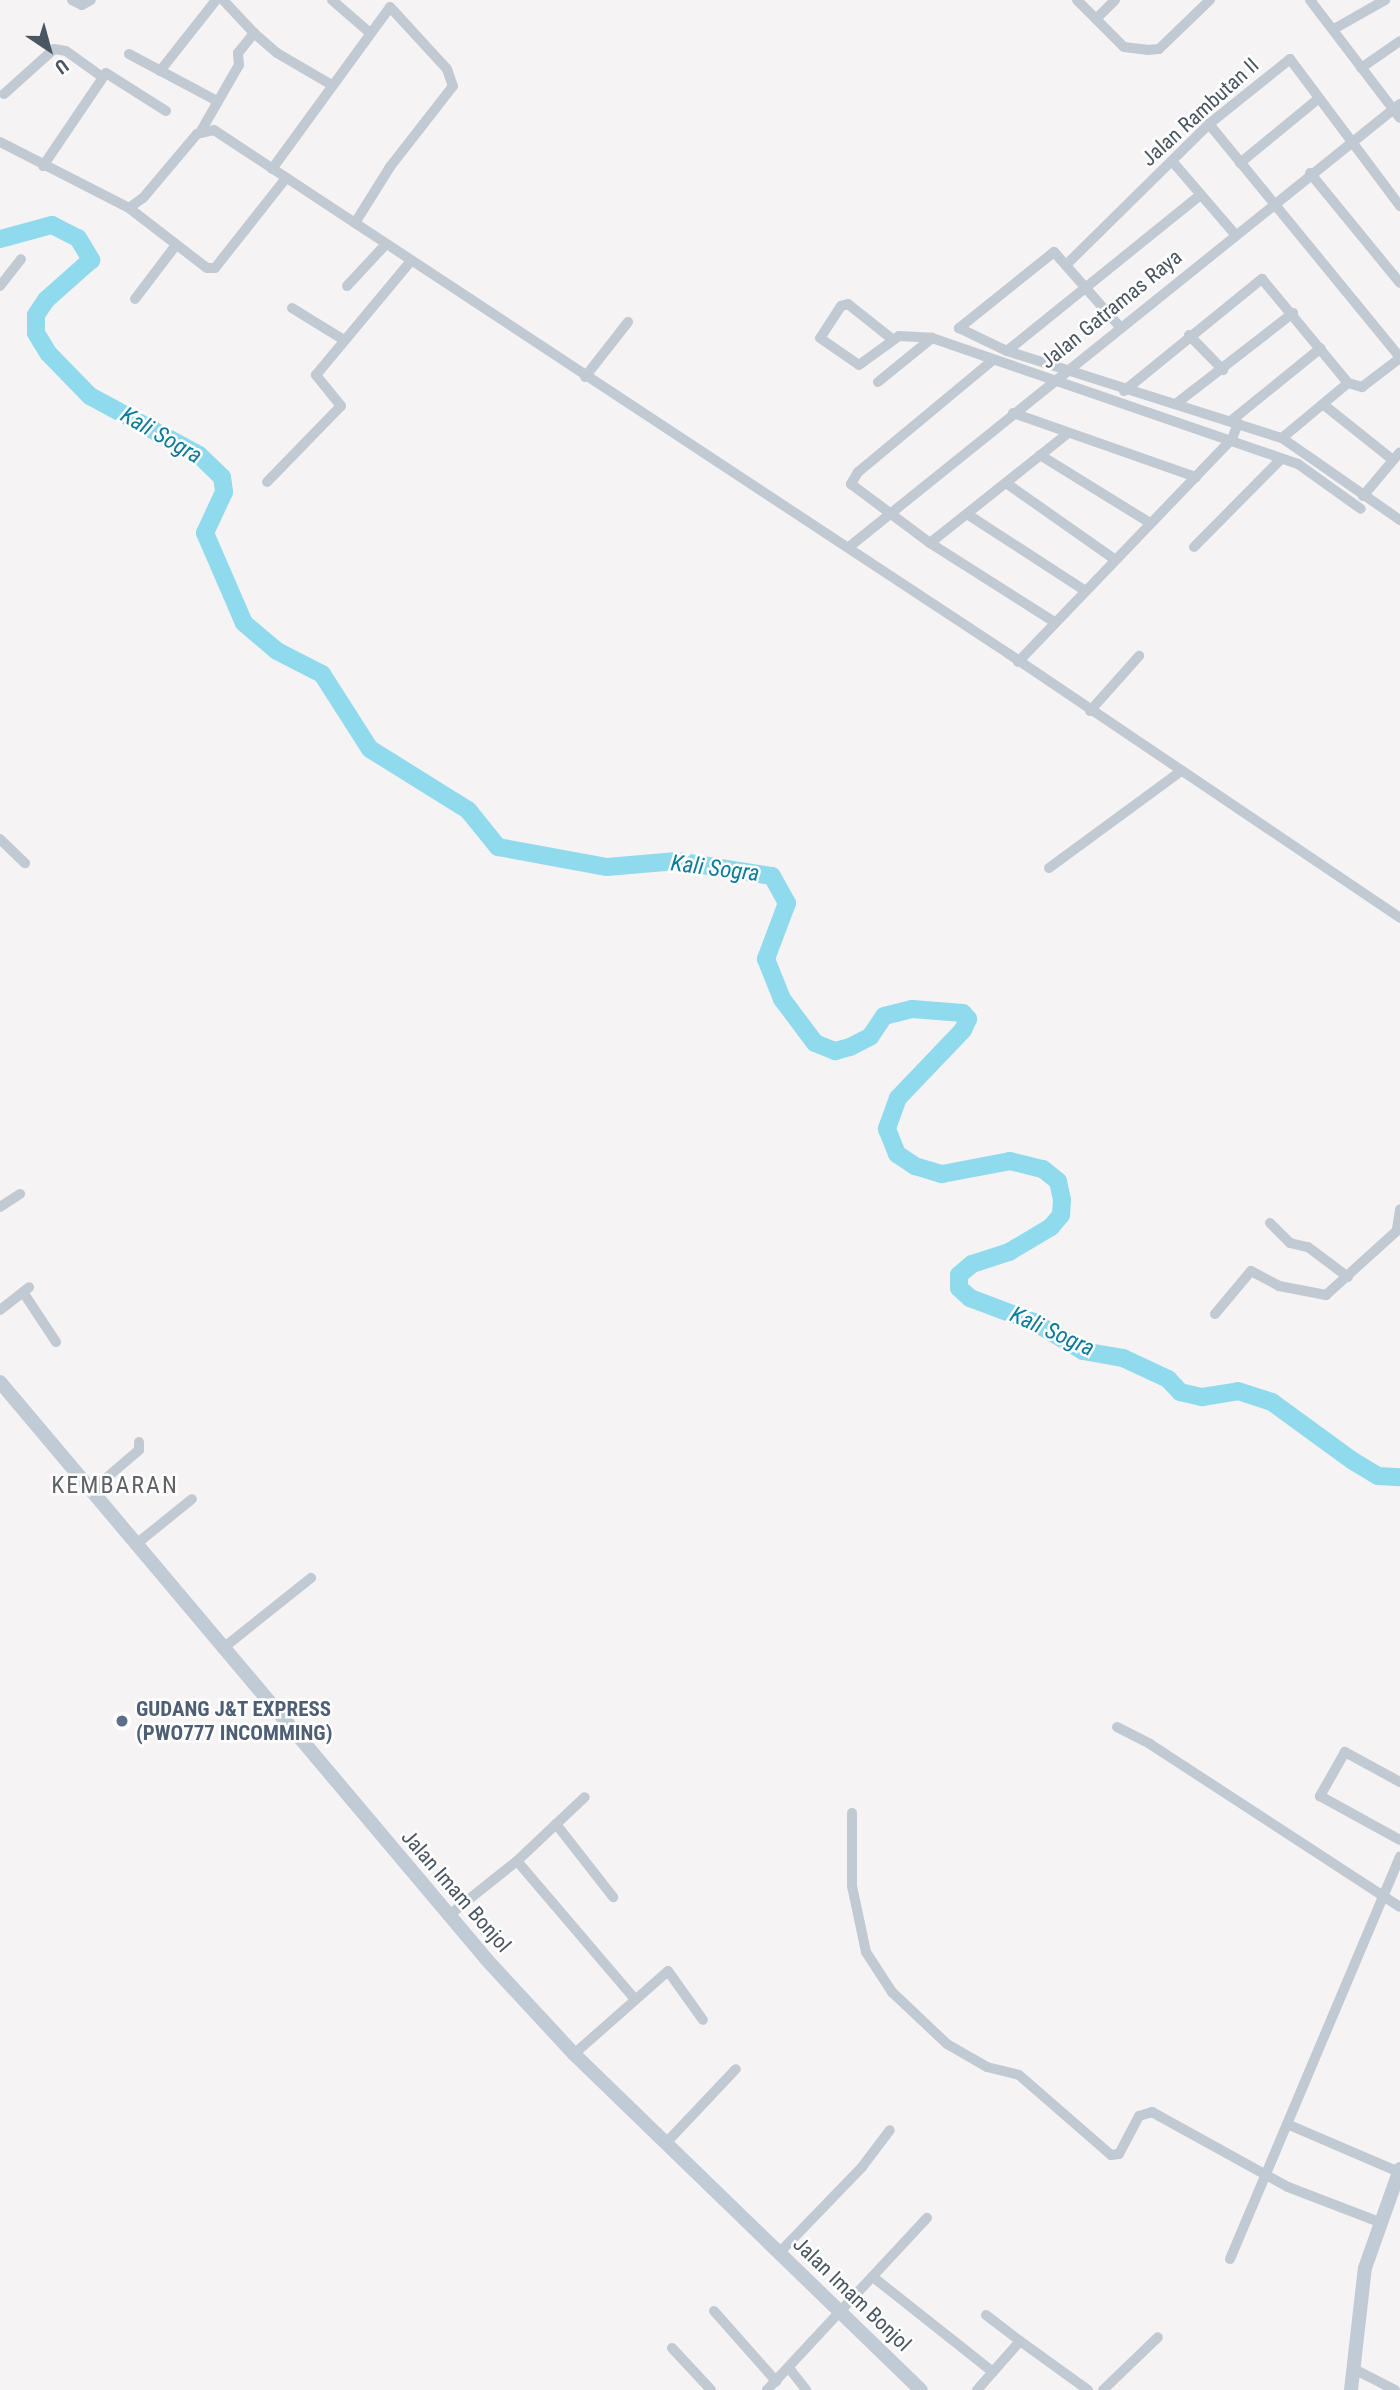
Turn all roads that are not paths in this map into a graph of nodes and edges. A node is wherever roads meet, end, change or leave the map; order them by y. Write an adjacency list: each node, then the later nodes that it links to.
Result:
1 (72, 0): 2 (street)
2 (91, 0)
3 (216, 0): 19 (street)
4 (223, 0): 14 (street)
5 (332, 0): 15 (street)
6 (1077, 0): 12 (street)
7 (1115, 0): 12 (street)
8 (1310, 0): 13 (street)
9 (1385, 0): 13 (street)
10 (1203, 2): 12 (street)
11 (393, 3): 15 (street); 42 (street)
12 (1096, 19)
13 (1334, 29): 18 (street)
14 (254, 33): 21 (street); 24 (street)
15 (370, 33): 21 (street)
16 (1400, 41): 18 (street)
17 (129, 54): 19 (street)
18 (1361, 68): 25 (street)
19 (160, 71): 24 (street)
20 (102, 76): 22 (street); 26 (street); 34 (street)
21 (330, 84): 35 (street)
22 (4, 94)
23 (1318, 99): 28 (street, Jalan Rambutan II); 30 (street, Jalan Rambutan II); 33 (street)
24 (215, 100): 29 (street)
25 (1396, 107): 27 (street); 30 (street, Jalan Gatramas Raya)
26 (166, 111)
27 (1400, 118)
28 (1209, 124): 32 (street, Jalan Rambutan II); 33 (street)
29 (201, 131): 35 (street); 41 (street)
30 (1350, 141): 36 (street, Jalan Gatramas Raya); 40 (street, Jalan Rambutan II)
31 (0, 142): 34 (street)
32 (1172, 161): 38 (street); 48 (street, Jalan Rambutan II)
33 (1240, 163): 39 (street)
34 (43, 166): 41 (street)
35 (272, 169): 37 (street)
36 (1310, 173): 39 (street, Jalan Gatramas Raya); 49 (street)
37 (286, 178): 42 (street); 45 (street)
38 (1200, 195): 43 (street); 52 (street)
39 (1273, 202): 43 (street, Jalan Gatramas Raya); 64 (street)
40 (1400, 206)
41 (129, 208): 45 (street)
42 (355, 223): 44 (street)
43 (1234, 233): 57 (street, Jalan Gatramas Raya)
44 (386, 244): 47 (street); 51 (street)
45 (176, 245): 53 (street)
46 (21, 260): 50 (street)
47 (410, 262): 61 (street); 68 (street)
48 (1066, 265): 52 (street); 63 (street)
49 (1400, 284)
50 (0, 286)
51 (346, 286)
52 (1086, 288): 57 (street); 63 (street)
53 (135, 299)
54 (292, 308): 61 (street)
55 (1293, 313): 58 (street); 62 (street); 66 (street)
56 (628, 322): 68 (street)
57 (1120, 327): 67 (street, Jalan Gatramas Raya)
58 (1189, 335): 66 (street); 72 (street)
59 (932, 338): 60 (street); 65 (street); 69 (street)
60 (892, 339): 60 (street)
61 (344, 340): 84 (street)
62 (1321, 348): 71 (street); 76 (street)
63 (1007, 351): 67 (street)
64 (1398, 351): 71 (street)
65 (993, 360): 70 (street); 88 (street)
66 (1223, 370): 73 (street)
67 (1067, 371): 70 (street, Jalan Gatramas Raya); 72 (street)
68 (585, 377): 93 (street)
69 (878, 382)
70 (1054, 382): 75 (street, Jalan Gatramas Raya); 79 (street)
71 (1348, 383): 74 (street)
72 (1124, 391): 73 (street)
73 (1177, 403): 76 (street)
74 (1324, 405): 78 (street); 81 (street)
75 (1013, 413): 77 (street); 88 (street, Jalan Gatramas Raya)
76 (1235, 421): 78 (street); 79 (street)
77 (1066, 435): 80 (street); 83 (street)
78 (1282, 438): 86 (street)
79 (1232, 439): 82 (street); 83 (street)
80 (1040, 455): 85 (street); 91 (street)
81 (1397, 456): 86 (street)
82 (1281, 459): 87 (street); 94 (street)
83 (1196, 477): 91 (street)
84 (267, 482)
85 (1006, 483): 89 (street); 95 (street)
86 (1363, 496): 90 (street)
87 (1361, 509)
88 (888, 514): 92 (street); 93 (street, Jalan Gatramas Raya)
89 (967, 514): 92 (street); 96 (street)
90 (1400, 520)
91 (1150, 523): 95 (street)
92 (930, 543): 97 (street)
93 (849, 547): 99 (street)
94 (1194, 547)
95 (1114, 559): 96 (street)
96 (1084, 590): 97 (street)
97 (1053, 621): 99 (street)
98 (1139, 656): 100 (street)
99 (1018, 662): 100 (street)
100 (1090, 711): 101 (street)
101 (1181, 771): 104 (street); 105 (street)
102 (0, 839): 103 (street)
103 (25, 863)
104 (1049, 868)
105 (1400, 918)
106 (20, 1194): 107 (street)
107 (0, 1207)
108 (1400, 1209): 110 (street)
109 (1270, 1223): 111 (street)
110 (1399, 1228): 111 (street)
111 (1348, 1277): 113 (street)
112 (0, 1310): 114 (street)
113 (1215, 1314)
114 (56, 1342)
115 (0, 1382): 117 (main road, Jalan Imam Bonjol)
116 (139, 1442): 117 (street)
117 (91, 1491): 119 (main road, Jalan Imam Bonjol)
118 (192, 1499): 119 (street)
119 (135, 1545): 121 (main road, Jalan Imam Bonjol)
120 (311, 1578): 121 (street)
121 (222, 1649): 133 (main road, Jalan Imam Bonjol)
122 (1117, 1727): 130 (street)
123 (1400, 1782): 127 (street)
124 (585, 1797): 126 (street)
125 (852, 1813): 142 (street)
126 (556, 1824): 129 (street); 131 (street)
127 (1400, 1840)
128 (1400, 1856): 130 (street)
129 (517, 1861): 133 (street); 134 (street)
130 (1383, 1897): 132 (street); 138 (street)
131 (613, 1898)
132 (1400, 1908)
133 (448, 1916): 136 (main road, Jalan Imam Bonjol)
134 (635, 1999): 135 (street); 136 (street)
135 (703, 2020)
136 (574, 2054): 140 (main road, Jalan Imam Bonjol)
137 (736, 2069): 140 (street)
138 (1287, 2124): 141 (street); 142 (street)
139 (890, 2130): 146 (street)
140 (665, 2144): 146 (main road, Jalan Imam Bonjol)
141 (1399, 2170): 143 (main road)
142 (1267, 2176): 145 (street); 147 (street)
143 (1395, 2199): 145 (main road)
144 (927, 2218): 148 (street)
145 (1379, 2222): 156 (main road)
146 (779, 2253): 150 (main road, Jalan Imam Bonjol)
147 (1230, 2259)
148 (873, 2277): 150 (street); 157 (street)
149 (714, 2311): 158 (street)
150 (841, 2313): 155 (street); 162 (main road, Jalan Imam Bonjol)
151 (986, 2315): 153 (street)
152 (1158, 2337): 165 (street)
153 (1020, 2341): 157 (street); 164 (street)
154 (671, 2348): 159 (street)
155 (789, 2368): 158 (street); 161 (street)
156 (1354, 2369): 166 (main road); 167 (street)
157 (993, 2372): 163 (street)
158 (776, 2381): 160 (street)
159 (711, 2390)
160 (767, 2390)
161 (806, 2390)
162 (920, 2390)
163 (977, 2390)
164 (1088, 2390)
165 (1103, 2390)
166 (1351, 2390)
167 (1395, 2390)

